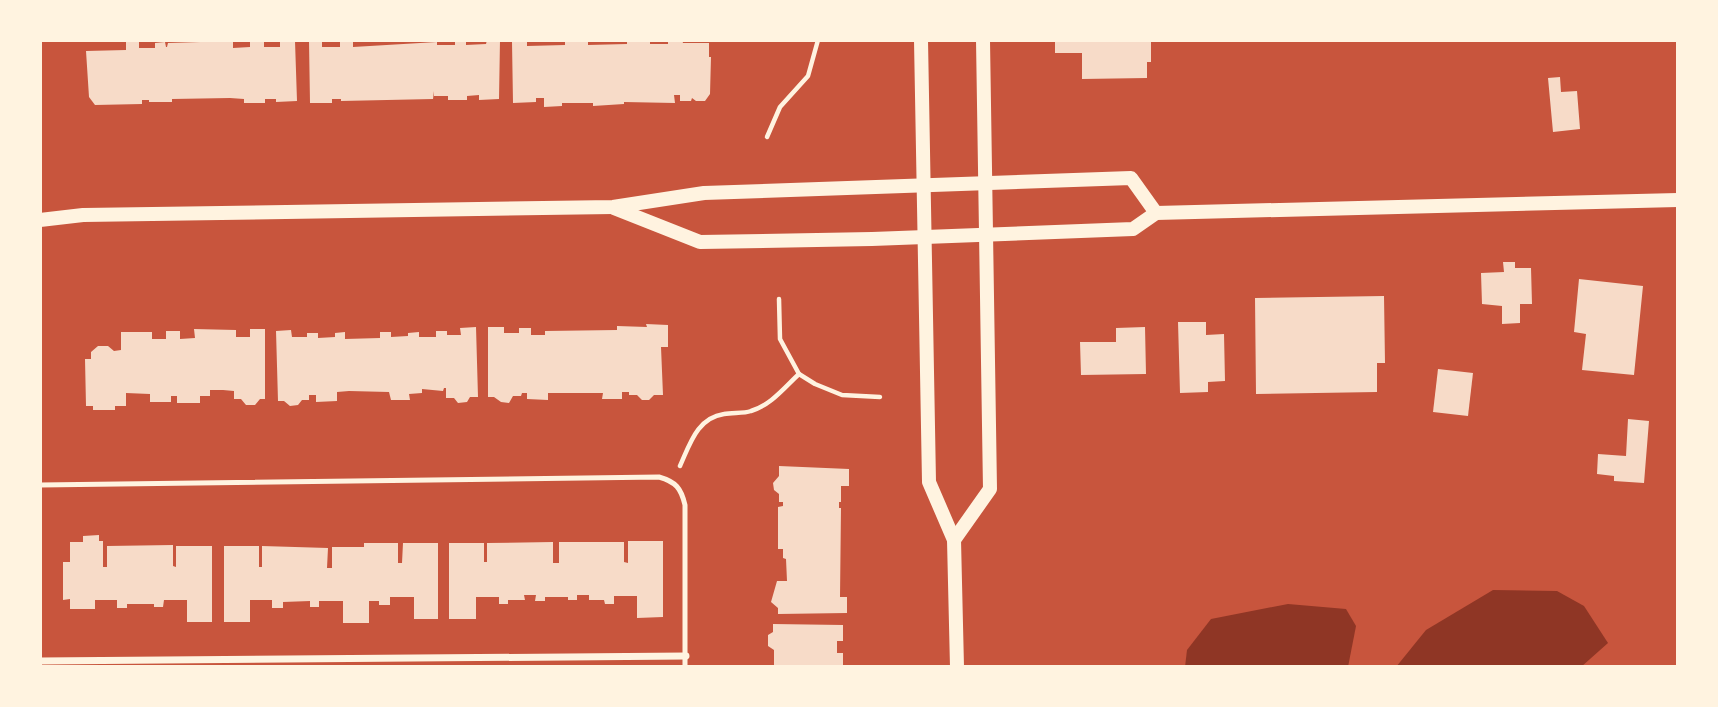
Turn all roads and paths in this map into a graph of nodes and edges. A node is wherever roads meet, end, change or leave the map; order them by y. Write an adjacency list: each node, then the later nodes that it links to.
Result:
1 (818, 40): 4 (path)
2 (921, 40): 6 (main road)
3 (983, 40): 5 (main road)
4 (767, 137)
5 (985, 182): 6 (main road); 9 (main road); 11 (main road)
6 (924, 184): 8 (main road); 12 (main road)
7 (1678, 200): 9 (main road)
8 (613, 207): 10 (main road); 12 (main road)
9 (1156, 212): 11 (main road)
10 (40, 220)
11 (986, 236): 12 (main road); 18 (main road)
12 (925, 237): 18 (main road)
13 (779, 299): 14 (path)
14 (799, 374): 15 (path); 16 (path)
15 (880, 397)
16 (680, 466)
17 (40, 485): 19 (lane)
18 (954, 540): 22 (main road)
19 (687, 656): 20 (street); 21 (lane)
20 (40, 661)
21 (685, 667)
22 (957, 667)

